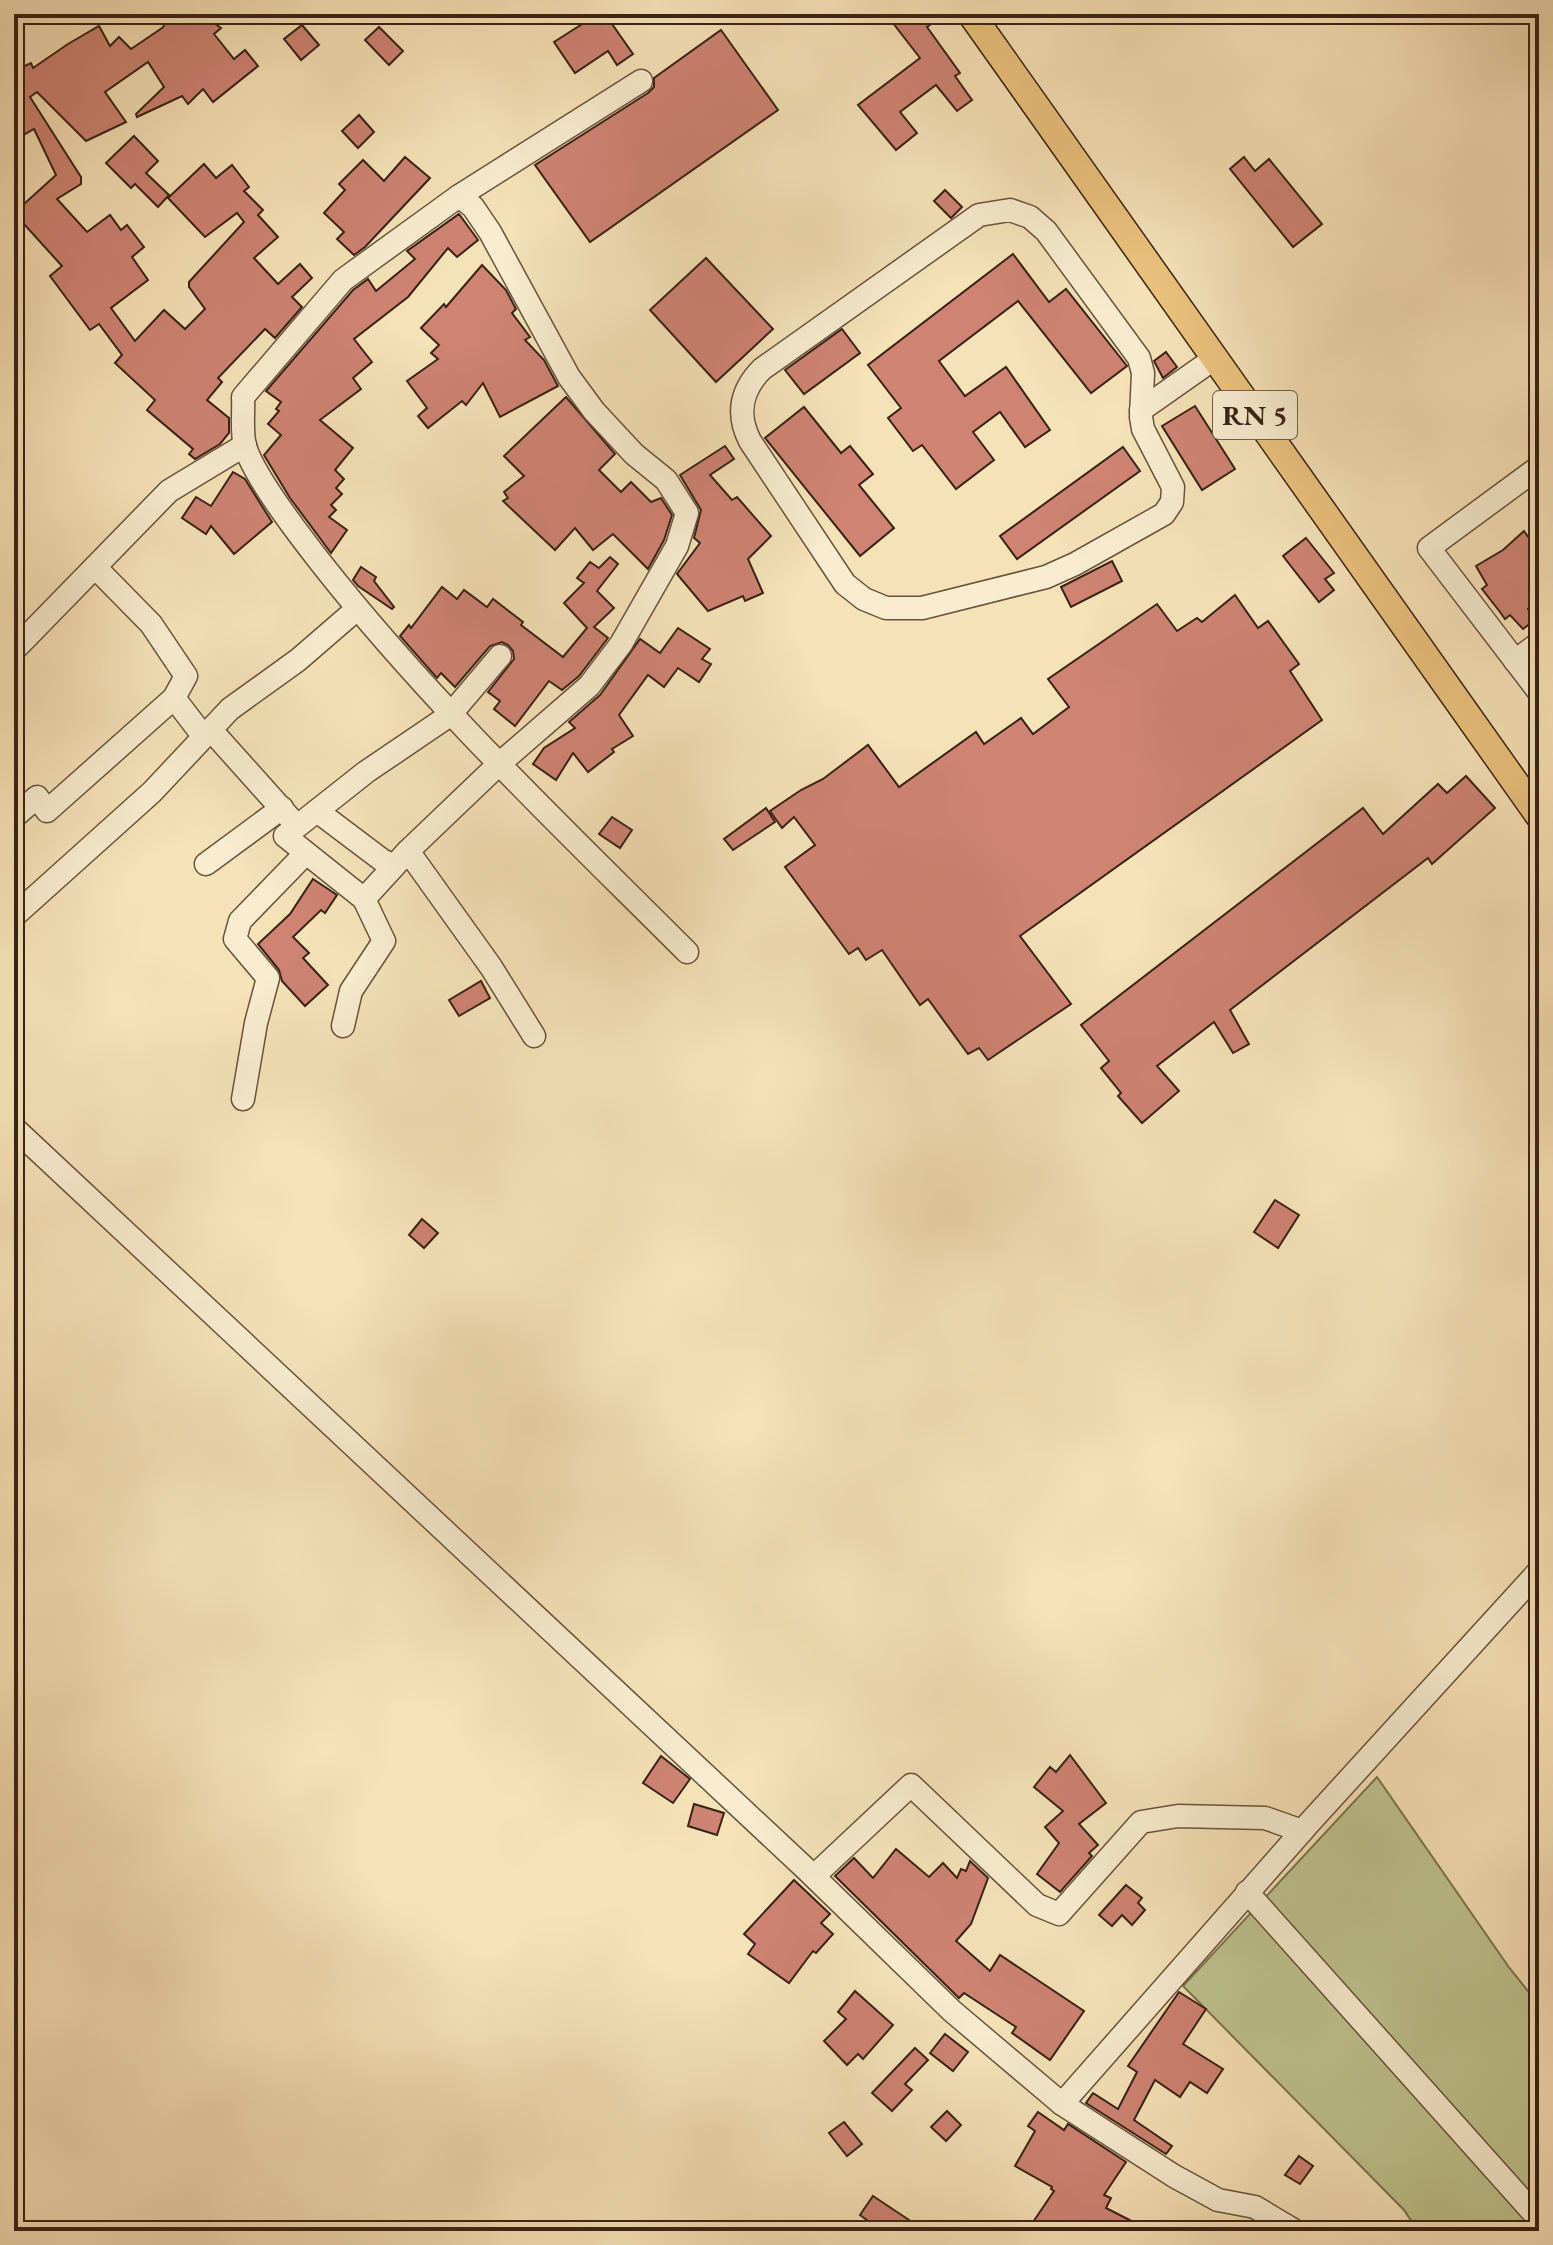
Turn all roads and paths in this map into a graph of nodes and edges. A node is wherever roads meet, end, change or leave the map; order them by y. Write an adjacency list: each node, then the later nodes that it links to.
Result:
1 (971, 14): 4 (main road, RN 5)
2 (641, 81): 3 (street)
3 (459, 196): 6 (street); 18 (street)
4 (1215, 358): 5 (street); 21 (main road, RN 5)
5 (1141, 410): 5 (street)
6 (245, 445): 8 (street); 9 (street)
7 (1536, 475): 13 (street)
8 (95, 567): 11 (street); 15 (street)
9 (357, 609): 16 (street); 17 (street)
10 (1539, 643): 13 (street)
11 (14, 650)
12 (500, 656): 16 (street)
13 (1515, 661): 14 (street)
14 (1539, 692)
15 (174, 698): 17 (street); 22 (street)
16 (450, 715): 18 (street); 20 (street)
17 (207, 733): 19 (street); 28 (street)
18 (499, 764): 25 (street); 29 (street)
19 (282, 808): 23 (street); 26 (street)
20 (317, 811): 23 (street); 25 (street)
21 (1539, 816)
22 (14, 817)
23 (297, 826): 24 (street)
24 (305, 854): 27 (street); 32 (street)
25 (401, 859): 27 (street); 31 (street)
26 (206, 864)
27 (364, 899): 30 (street)
28 (14, 916)
29 (687, 952)
30 (343, 1026)
31 (534, 1036)
32 (243, 1099)
33 (14, 1128): 36 (street)
34 (1539, 1571): 35 (street)
35 (1302, 1831): 36 (street); 37 (street)
36 (814, 1876): 38 (street)
37 (1247, 1892): 38 (street); 39 (street)
38 (1062, 2104): 40 (street)
39 (1539, 2219)
40 (1295, 2231)

